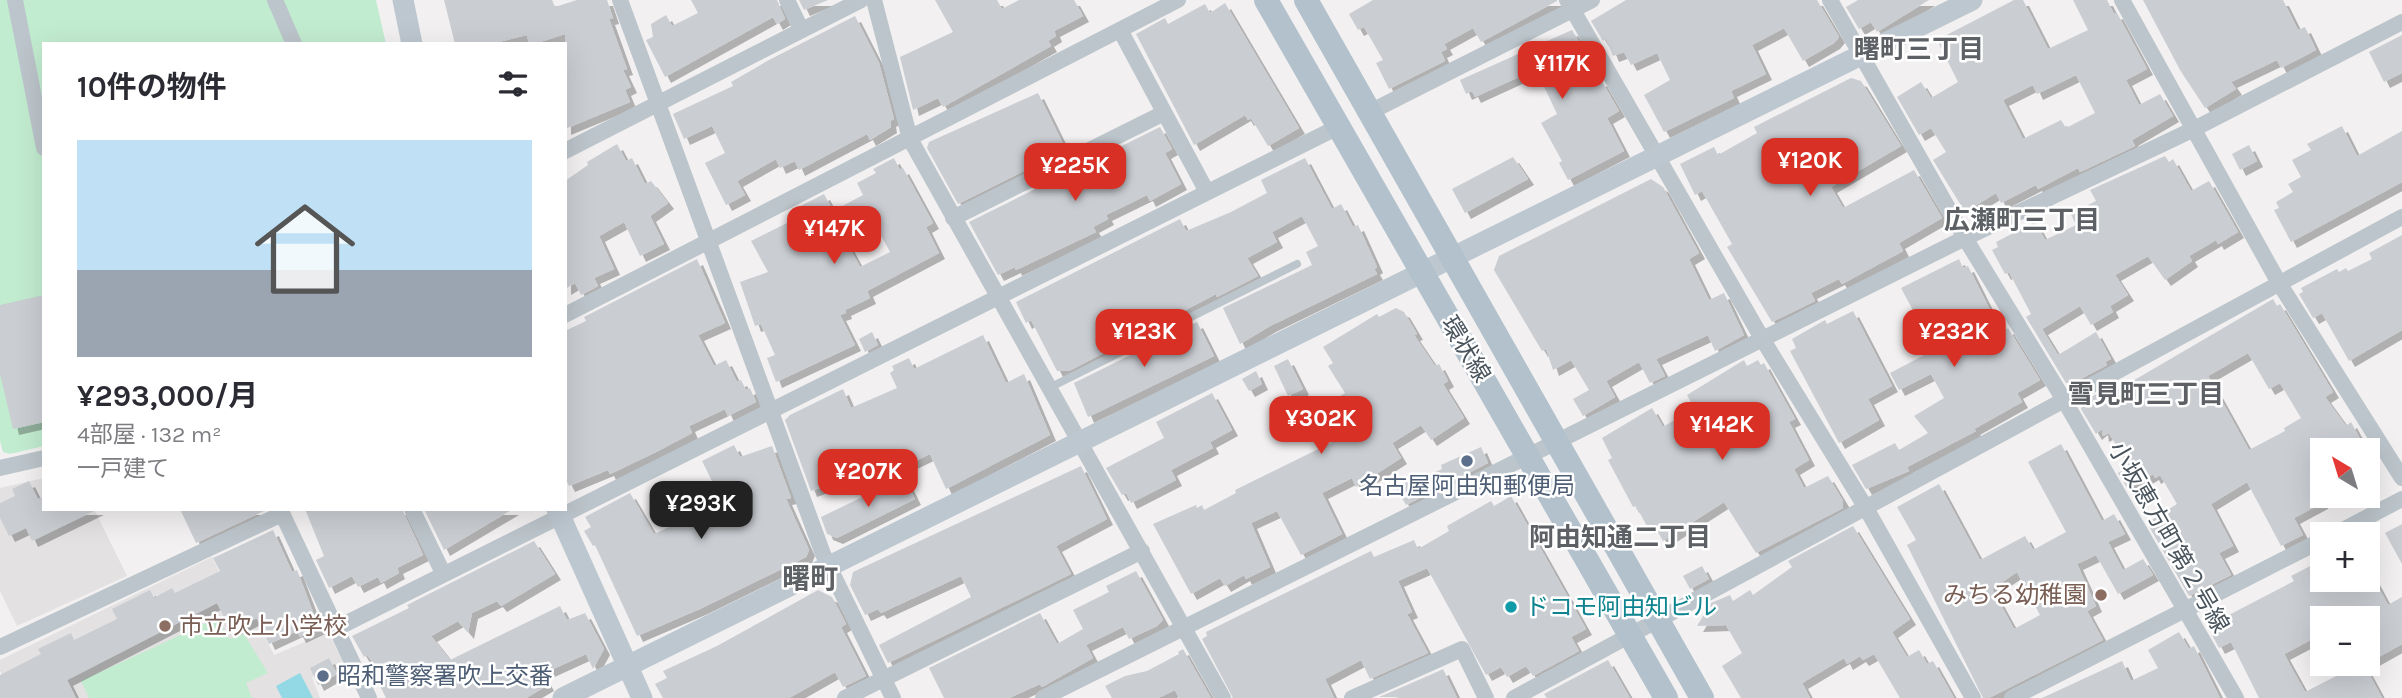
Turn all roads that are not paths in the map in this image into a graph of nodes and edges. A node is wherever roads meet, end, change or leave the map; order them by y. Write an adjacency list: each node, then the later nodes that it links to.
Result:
1 (275, 0): 19 (street)
2 (402, 0): 20 (street)
3 (620, 0): 22 (street)
4 (787, 0): 17 (street)
5 (861, 0): 17 (street)
6 (874, 0): 28 (street)
7 (1178, 0): 18 (street)
8 (1266, 0): 25 (main road, 環状線)
9 (1306, 0): 23 (main road, 環状線)
10 (1592, 0): 15 (street)
11 (1830, 0): 21 (street, 小坂恵方町第２号線)
12 (1972, 0): 21 (street)
13 (2122, 0): 26 (street)
14 (18, 1): 27 (street)
15 (1570, 5): 23 (street); 30 (street)
16 (2402, 22): 26 (street)
17 (801, 29): 22 (street)
18 (1120, 30): 24 (street); 28 (street)
19 (293, 42)
20 (412, 42)
21 (1861, 54): 30 (street); 34 (street, 小坂恵方町第２号線)
22 (660, 103): 29 (street); 35 (street)
23 (1370, 112): 36 (main road, 環状線)
24 (1164, 113): 31 (street); 33 (street)
25 (1340, 126): 31 (street); 38 (main road, 環状線)
26 (2192, 130): 34 (street); 39 (street)
27 (42, 137)
28 (910, 139): 33 (street); 35 (street)
29 (567, 150)
30 (1657, 156): 36 (street); 42 (street)
31 (1206, 192): 40 (street)
32 (2402, 216): 39 (street)
33 (953, 218): 40 (street)
34 (1965, 238): 42 (street); 44 (street, 小坂恵方町第２号線)
35 (710, 242): 41 (street); 45 (street)
36 (1452, 256): 38 (street); 46 (main road, 環状線)
37 (1297, 264): 43 (lane)
38 (1420, 272): 47 (street); 48 (main road, 環状線)
39 (2279, 283): 44 (street); 51 (street)
40 (996, 296): 43 (street); 45 (street)
41 (567, 314)
42 (1763, 340): 46 (street); 54 (street)
43 (1048, 388): 47 (street)
44 (2064, 400): 54 (street); 63 (street, 小坂恵方町第２号線)
45 (770, 411): 53 (street); 61 (street)
46 (1557, 441): 48 (street); 64 (main road, 環状線)
47 (1081, 444): 60 (street); 61 (street)
48 (1529, 455): 65 (street); 67 (main road, 環状線)
49 (42, 458): 50 (street)
50 (0, 468)
51 (2402, 478)
52 (2402, 499): 58 (street)
53 (567, 508)
54 (1866, 508): 64 (street); 83 (street)
55 (281, 511): 66 (street); 68 (street)
56 (413, 511): 62 (street)
57 (558, 512): 62 (street); 69 (street)
58 (2358, 522)
59 (2310, 546): 63 (street)
60 (1143, 551): 65 (street); 70 (street)
61 (830, 568): 69 (street); 70 (street)
62 (443, 573): 66 (street)
63 (2186, 611): 84 (street); 85 (street, 小坂恵方町第２号線)
64 (1658, 621): 67 (street); 82 (main road, 環状線)
65 (1181, 627): 76 (street); 77 (street)
66 (337, 628): 71 (street)
67 (1631, 636): 80 (street); 81 (main road, 環状線)
68 (0, 648)
69 (628, 666): 72 (street); 73 (street)
70 (884, 679): 74 (street); 75 (street)
71 (369, 698)
72 (563, 698)
73 (642, 698)
74 (845, 698)
75 (893, 698)
76 (1043, 698)
77 (1223, 698)
78 (1352, 698): 79 (street)
79 (1486, 698)
80 (1514, 698)
81 (1666, 698)
82 (1702, 698)
83 (1973, 698)
84 (2012, 698)
85 (2236, 698)

